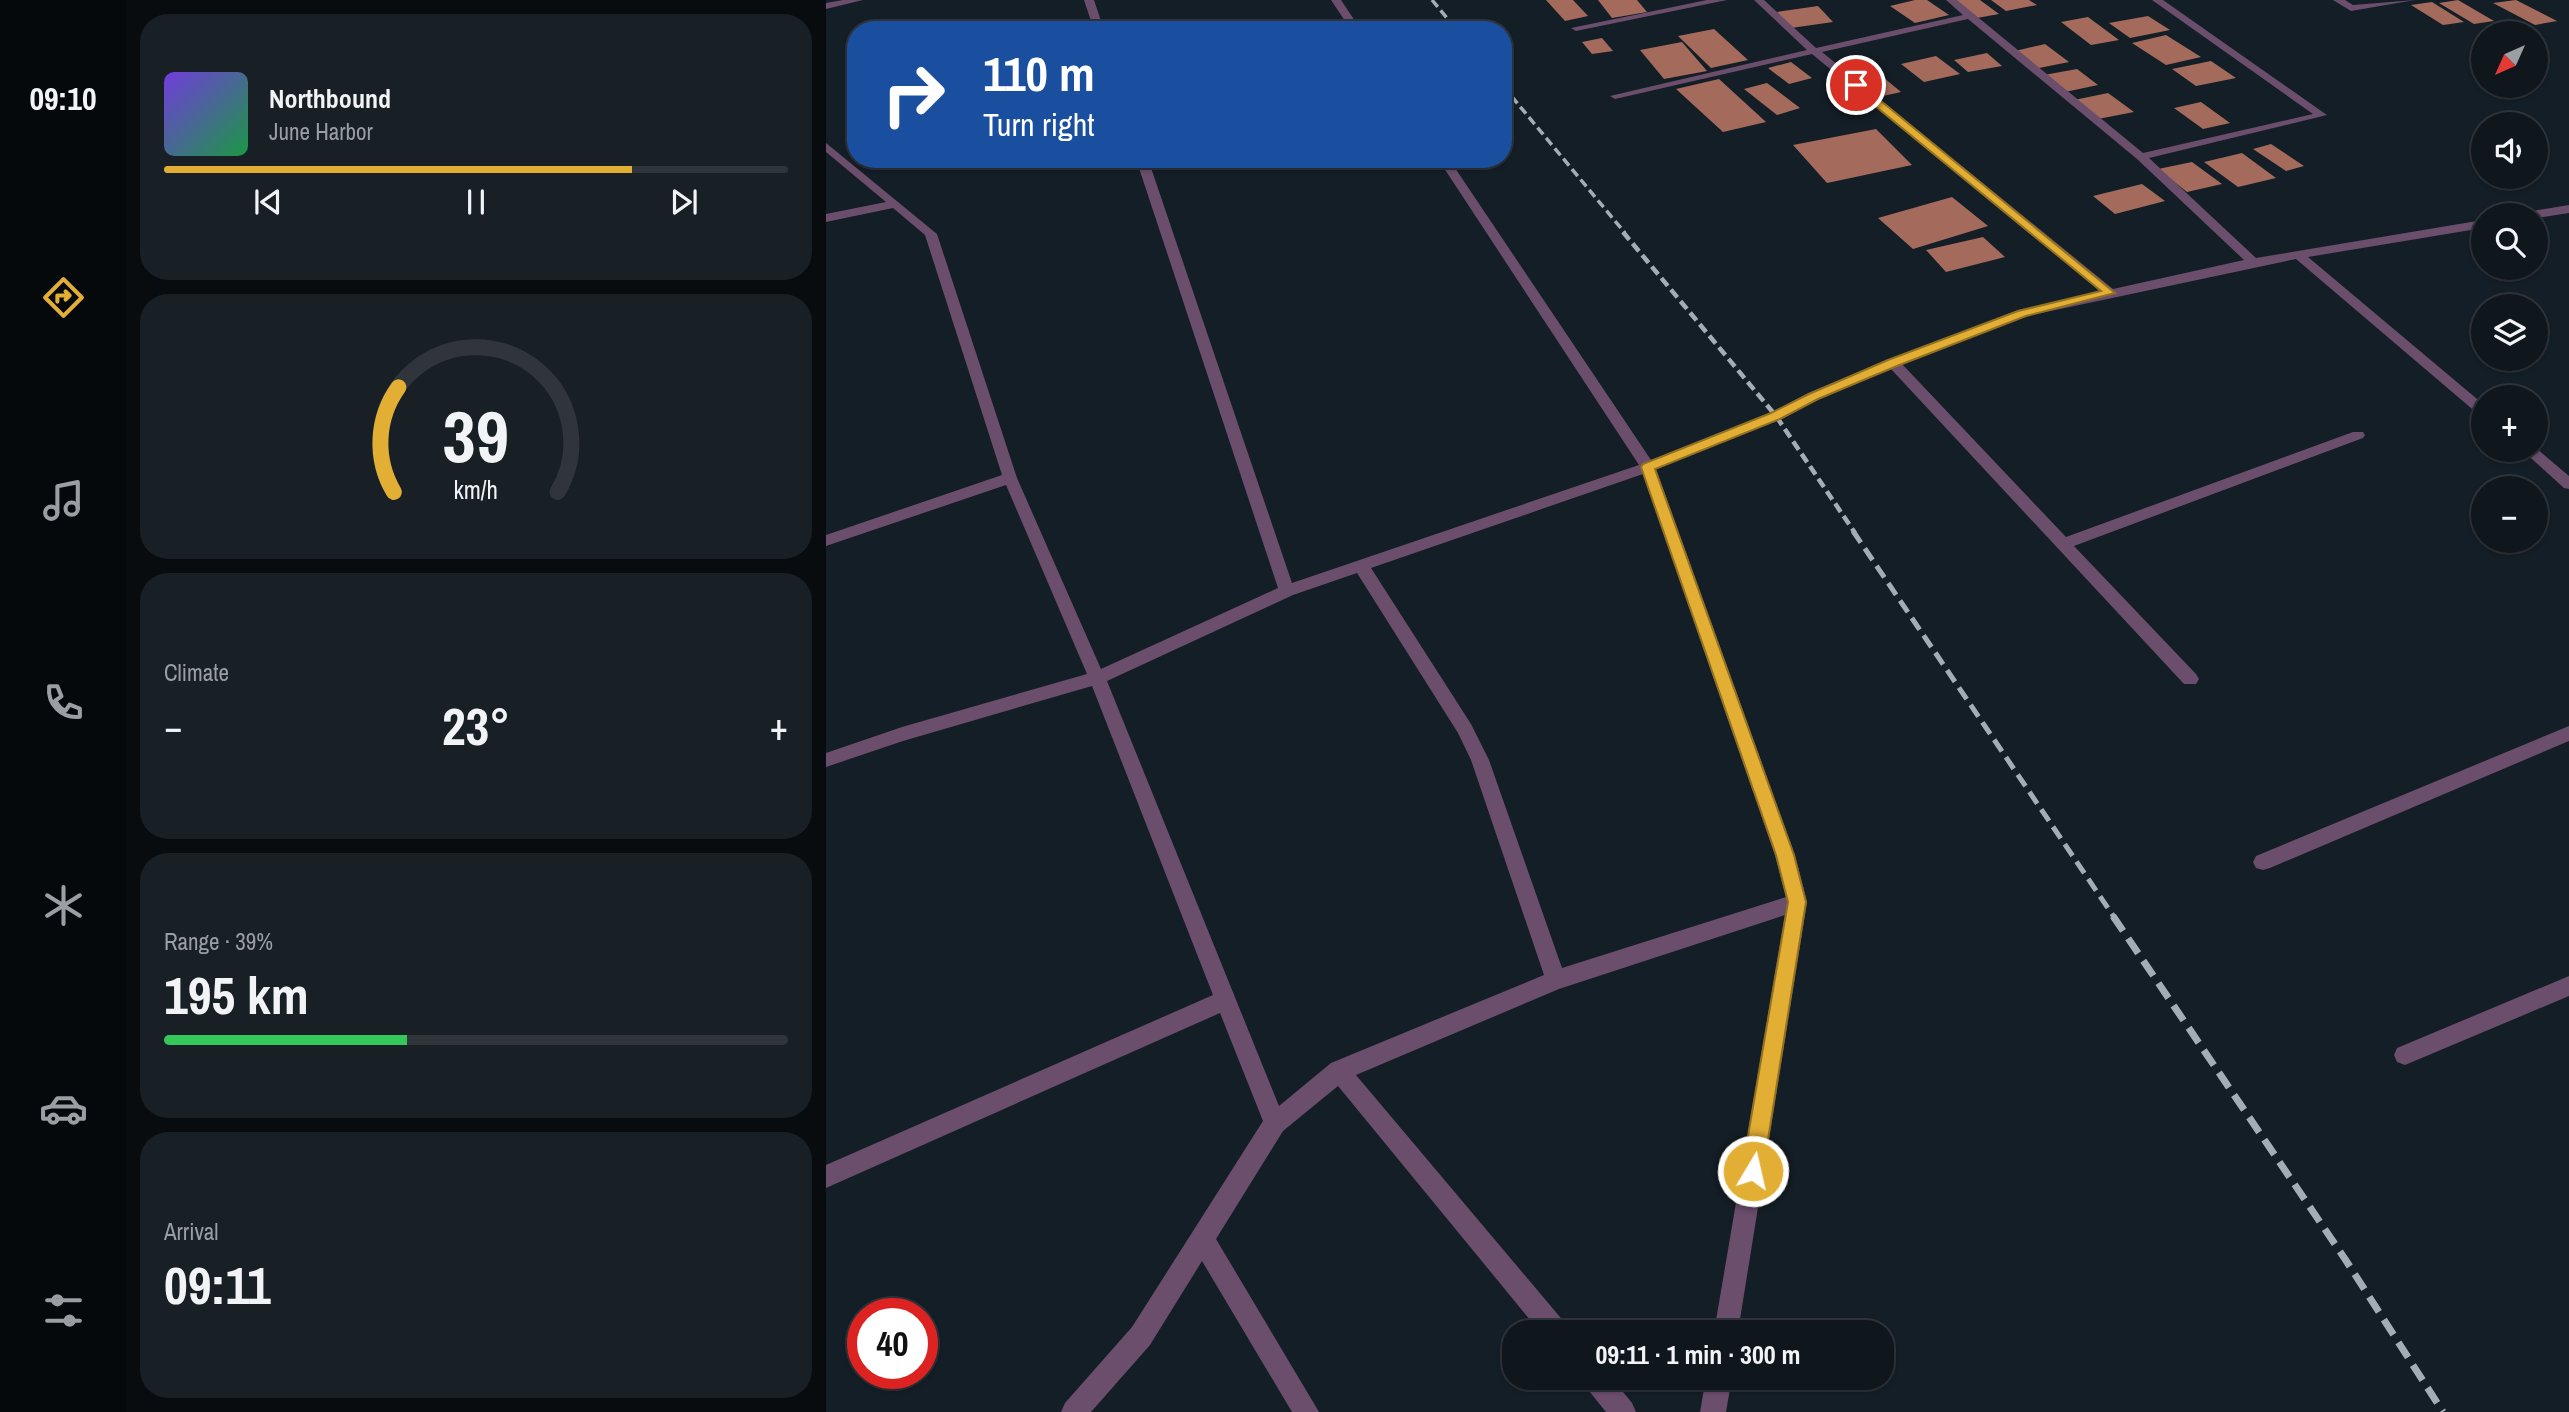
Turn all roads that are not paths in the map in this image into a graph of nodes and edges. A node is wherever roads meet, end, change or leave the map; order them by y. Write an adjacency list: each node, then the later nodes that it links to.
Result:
1 (858, 0): 10 (street)
2 (1089, 0): 12 (street)
3 (1336, 0): 13 (street)
4 (1722, 0): 14 (street)
5 (1759, 0): 15 (street)
6 (1951, 0): 11 (street)
7 (2157, 0): 18 (street)
8 (2337, 0): 9 (street)
9 (2410, 0)
10 (826, 6)
11 (1969, 16): 15 (street); 18 (street)
12 (1096, 21)
13 (1350, 21)
14 (1576, 28)
15 (1813, 50): 16 (street); 30 (street)
16 (1615, 96)
17 (826, 146): 19 (street)
18 (2141, 157): 29 (street)
19 (847, 164)
20 (852, 168): 23 (street)
21 (1145, 168): 41 (street)
22 (1449, 168): 35 (street)
23 (895, 204): 26 (street); 36 (street)
24 (2569, 209): 25 (street)
25 (2548, 212)
26 (826, 218)
27 (2471, 225): 28 (street)
28 (2299, 255): 29 (street); 32 (street)
29 (2253, 262): 30 (street)
30 (2110, 293): 31 (street)
31 (1892, 363): 35 (street); 39 (street)
32 (2471, 401)
33 (2358, 435): 39 (street)
34 (2543, 462): 37 (street)
35 (1648, 467): 40 (street); 47 (street)
36 (1010, 478): 38 (street); 42 (street)
37 (2569, 484)
38 (826, 541)
39 (2063, 544): 43 (street)
40 (1361, 566): 41 (street); 48 (street)
41 (1287, 591): 42 (street)
42 (1097, 678): 45 (street); 50 (street)
43 (2190, 679)
44 (2569, 733): 46 (street)
45 (826, 760)
46 (2263, 862)
47 (1797, 902): 48 (street); 57 (street)
48 (1556, 980): 52 (street)
49 (2569, 986): 51 (street)
50 (1226, 1000): 53 (street); 54 (street)
51 (2405, 1055)
52 (1339, 1071): 53 (street); 56 (street)
53 (1275, 1123): 55 (street)
54 (826, 1177)
55 (1202, 1238): 60 (street); 61 (street)
56 (1546, 1320)
57 (1728, 1320)
58 (1605, 1390): 62 (street)
59 (1717, 1390): 63 (street)
60 (1073, 1412)
61 (1306, 1412)
62 (1623, 1412)
63 (1713, 1412)

